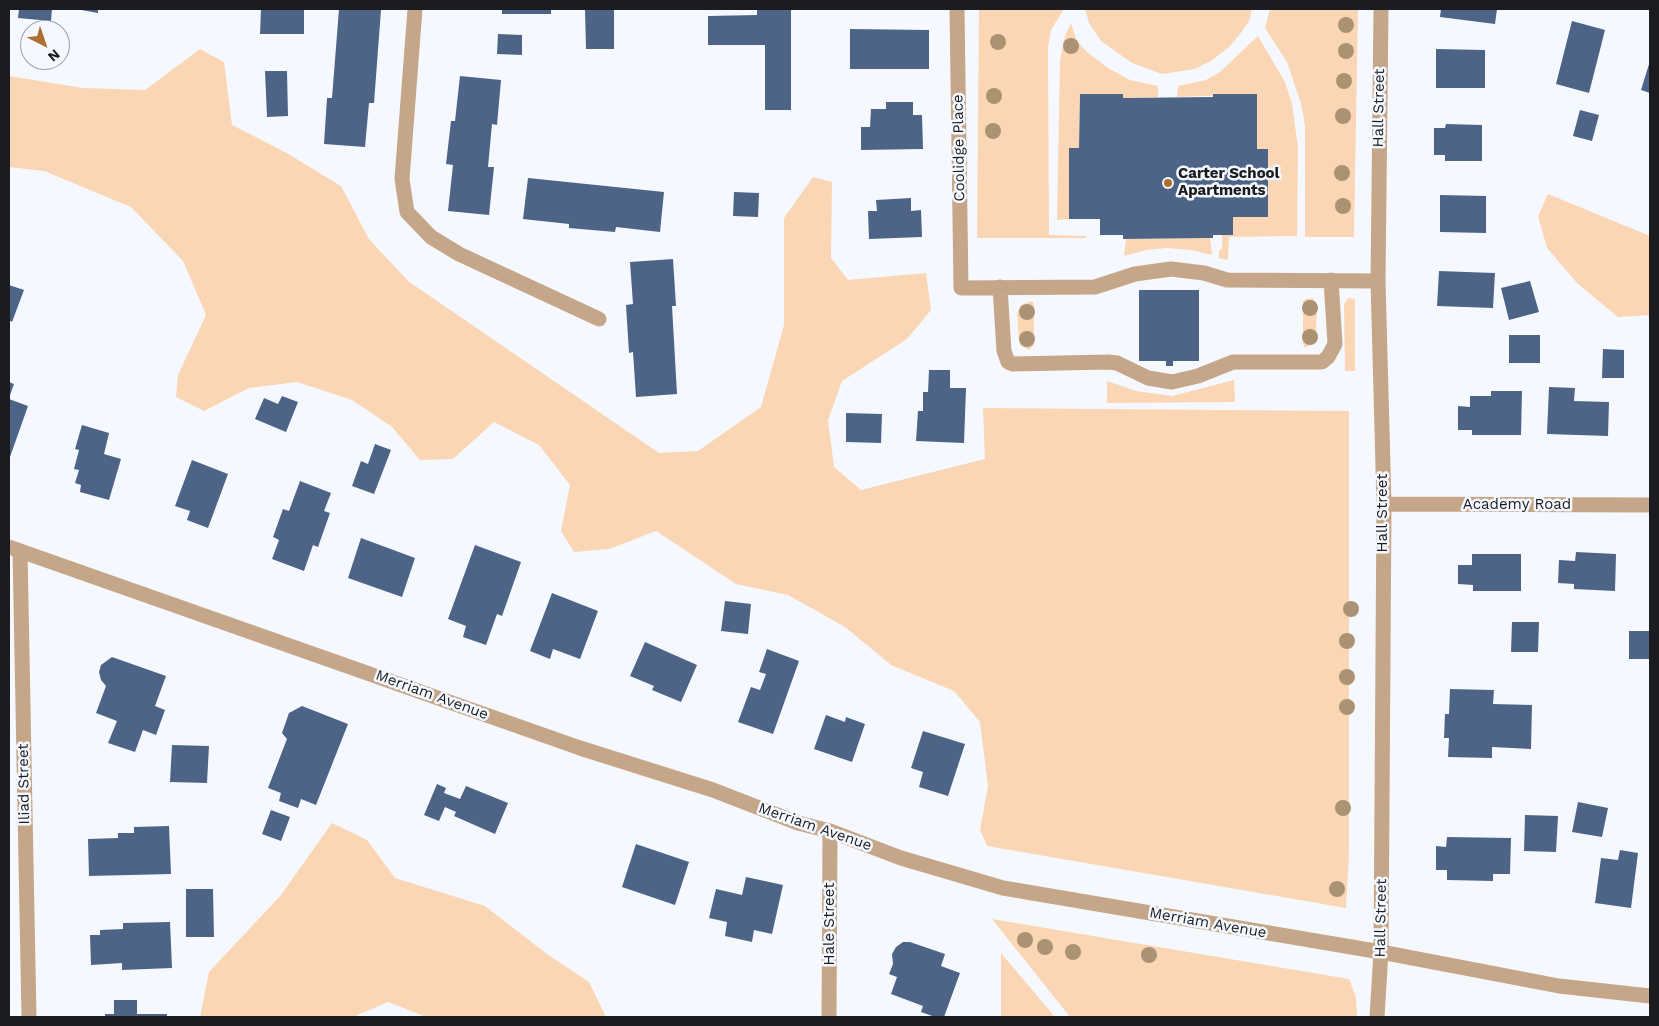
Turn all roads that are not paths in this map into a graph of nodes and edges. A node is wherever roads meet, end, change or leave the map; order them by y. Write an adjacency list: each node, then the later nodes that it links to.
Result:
1 (414, 9): 7 (street)
2 (957, 9): 6 (street, Coolidge Place)
3 (1381, 9): 5 (street, Hall Street)
4 (1331, 280): 5 (street); 6 (street); 6 (street)
5 (1378, 280): 8 (street, Hall Street)
6 (1000, 287)
7 (599, 319)
8 (1384, 504): 9 (street, Academy Road); 12 (street, Hall Street)
9 (1650, 505)
10 (14, 549): 11 (street, Merriam Avenue); 14 (street, Iliad Street)
11 (830, 831): 12 (street, Merriam Avenue); 15 (street, Hale Street)
12 (1381, 952): 13 (street, Merriam Avenue); 16 (street, Hall Street)
13 (1650, 996)
14 (30, 1017)
15 (829, 1017)
16 (1377, 1017)

